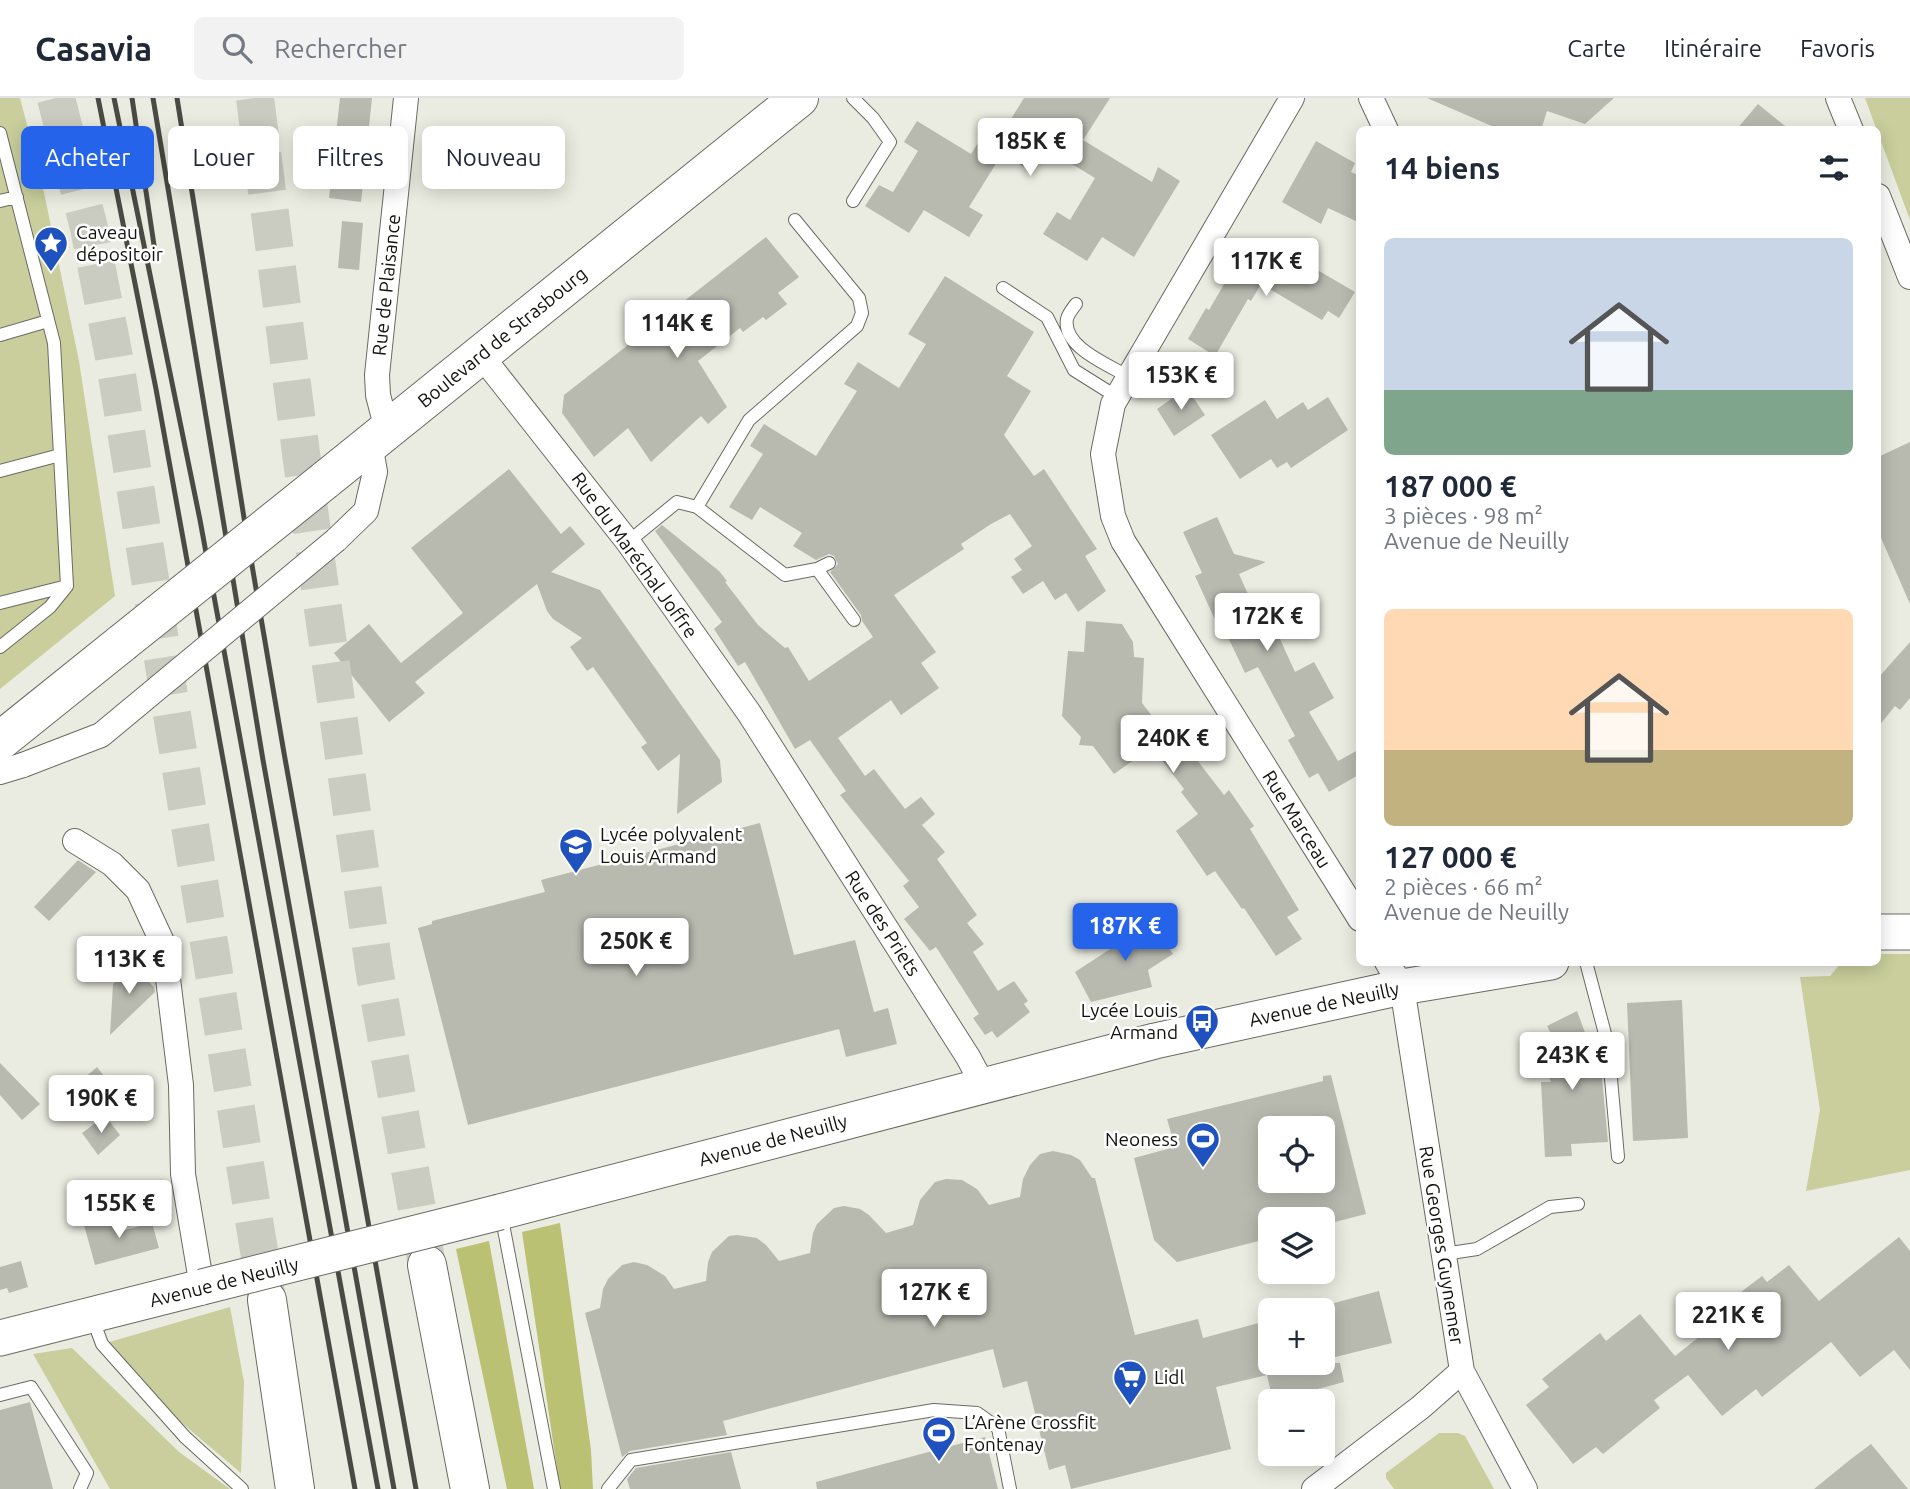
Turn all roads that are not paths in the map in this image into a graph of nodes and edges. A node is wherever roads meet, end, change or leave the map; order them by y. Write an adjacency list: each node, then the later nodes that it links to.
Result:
1 (406, 98): 22 (street, Rue de Plaisance)
2 (799, 98): 20 (main road, Boulevard de Strasbourg)
3 (853, 98): 12 (lane)
4 (1292, 98): 21 (street, Rue Marceau)
5 (1371, 98): 7 (street)
6 (1838, 98): 8 (street)
7 (1384, 126)
8 (1849, 126)
9 (0, 133): 10 (lane)
10 (17, 197): 11 (lane); 18 (lane)
11 (0, 201)
12 (853, 201)
13 (1881, 204): 15 (street)
14 (795, 220): 25 (lane)
15 (1910, 277)
16 (1003, 288): 21 (lane)
17 (1076, 304): 21 (lane)
18 (48, 321): 19 (lane); 23 (lane)
19 (0, 335)
20 (480, 354): 22 (main road, Boulevard de Strasbourg); 26 (street, Rue du Maréchal Joffre)
21 (1123, 387): 34 (street, Rue Marceau)
22 (379, 436): 31 (main road, Boulevard de Strasbourg, bridge); 31 (street, Rue de Plaisance, bridge)
23 (60, 455): 24 (lane); 27 (lane)
24 (0, 471)
25 (697, 508): 26 (lane); 29 (lane)
26 (628, 542): 32 (street, Rue du Maréchal Joffre)
27 (67, 586): 28 (lane); 30 (lane)
28 (0, 603)
29 (854, 620)
30 (0, 647)
31 (8, 759)
32 (781, 762): 40 (street, Rue des Priets)
33 (75, 841): 46 (street)
34 (1356, 913)
35 (1881, 932): 36 (street)
36 (1910, 932)
37 (1503, 966): 39 (street, Avenue de Neuilly)
38 (1587, 966): 41 (lane)
39 (1394, 975): 40 (street, Avenue de Neuilly); 44 (street, Rue Georges Guynemer)
40 (983, 1085): 43 (street, Avenue de Neuilly)
41 (1618, 1157)
42 (1578, 1204): 44 (lane)
43 (500, 1212): 46 (street, Avenue de Neuilly, bridge); 56 (lane)
44 (1444, 1254): 50 (street, Rue Georges Guynemer)
45 (428, 1265): 55 (main road)
46 (202, 1287): 48 (street, Avenue de Neuilly)
47 (267, 1300): 54 (main road)
48 (91, 1314): 49 (street, Avenue de Neuilly); 53 (lane)
49 (0, 1338)
50 (1462, 1371): 59 (street); 60 (street, Rue Georges Guynemer)
51 (0, 1395): 52 (lane)
52 (80, 1489)
53 (242, 1489)
54 (295, 1489)
55 (470, 1489)
56 (554, 1489)
57 (608, 1489): 58 (lane)
58 (1010, 1489)
59 (1314, 1489)
60 (1525, 1489)

